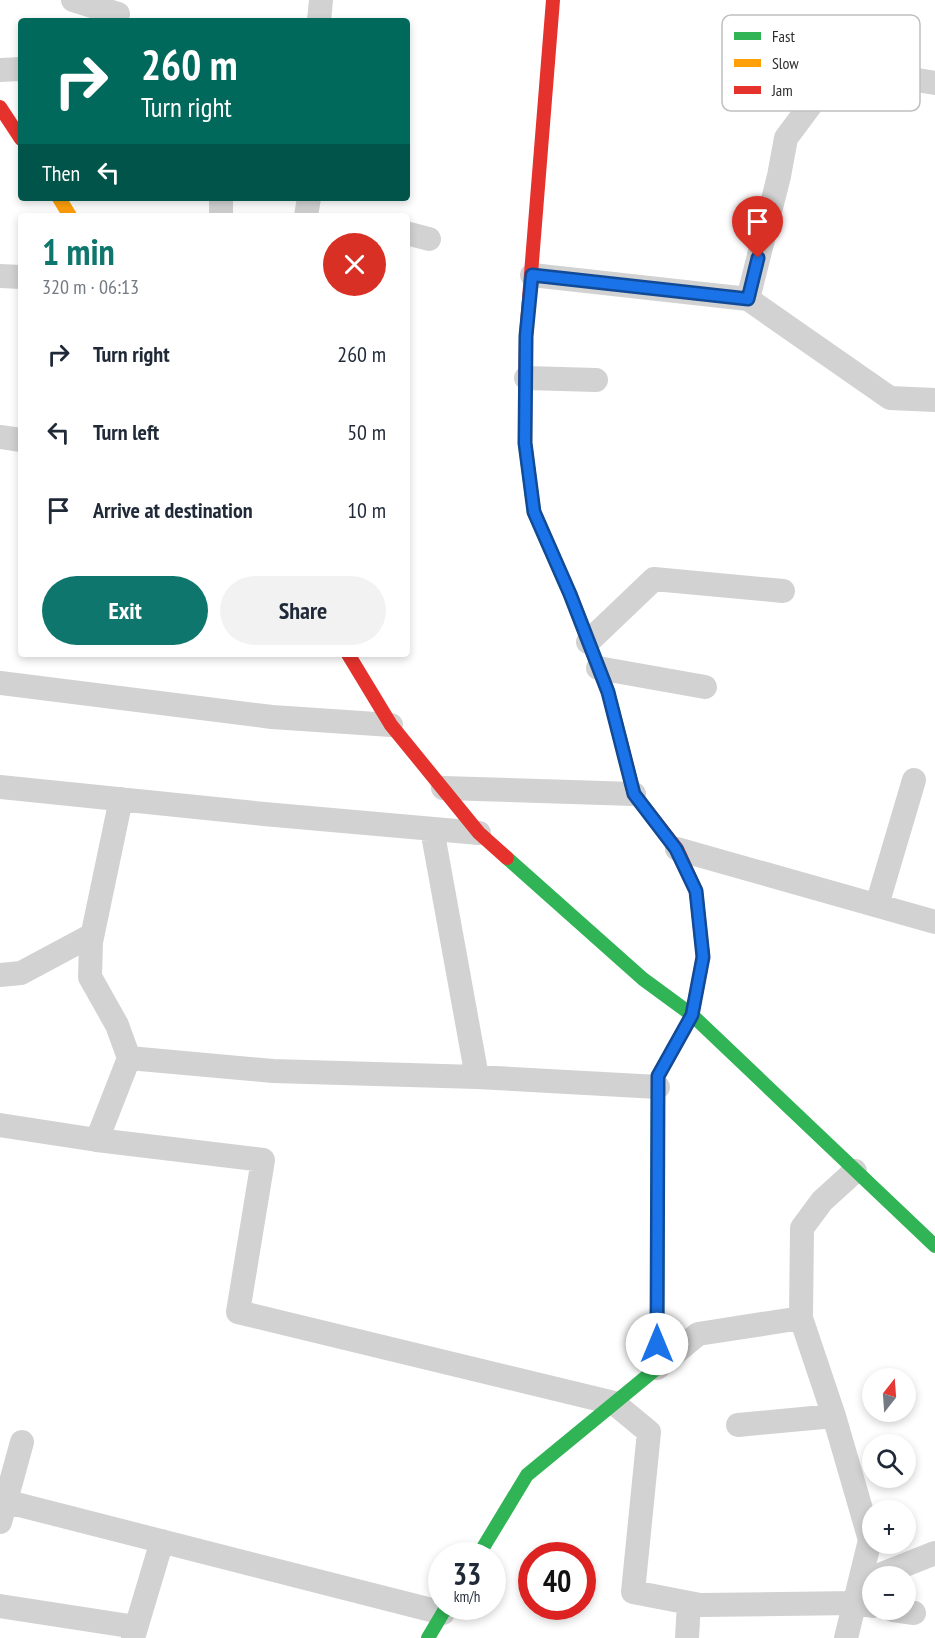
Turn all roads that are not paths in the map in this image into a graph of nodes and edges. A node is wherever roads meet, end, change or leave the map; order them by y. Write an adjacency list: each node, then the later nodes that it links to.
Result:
1 (73, 0): 4 (street)
2 (321, 0): 5 (street)
3 (553, 0): 15 (street)
4 (118, 14)
5 (319, 18)
6 (18, 69): 7 (street)
7 (0, 70)
8 (920, 80): 9 (street)
9 (935, 83)
10 (0, 107): 12 (street)
11 (806, 111): 18 (street)
12 (18, 134)
13 (410, 234): 14 (street)
14 (429, 239)
15 (532, 275): 18 (street); 19 (street)
16 (0, 276): 17 (street)
17 (18, 278)
18 (748, 299): 21 (street)
19 (526, 378): 20 (street); 25 (street)
20 (596, 380)
21 (935, 400)
22 (0, 437): 23 (street)
23 (18, 440)
24 (783, 591): 25 (street)
25 (588, 642): 27 (street)
26 (350, 657): 30 (street)
27 (598, 668): 29 (street); 34 (street)
28 (0, 683): 30 (street)
29 (705, 687)
30 (392, 724): 33 (street)
31 (914, 780): 39 (street)
32 (0, 786): 35 (street)
33 (442, 788): 34 (street); 37 (street)
34 (634, 794): 38 (street)
35 (121, 799): 36 (street); 41 (street)
36 (432, 829): 37 (street); 45 (street)
37 (479, 834): 43 (street)
38 (676, 849): 39 (street); 43 (street)
39 (877, 905): 40 (street)
40 (935, 922)
41 (92, 934): 42 (street); 44 (street)
42 (0, 975)
43 (692, 1015): 46 (street); 49 (street)
44 (129, 1058): 45 (street); 48 (street)
45 (477, 1077): 46 (street)
46 (658, 1087): 52 (street)
47 (0, 1125): 48 (street)
48 (97, 1140): 53 (street)
49 (855, 1171): 50 (street); 51 (street)
50 (935, 1246)
51 (801, 1318): 52 (street); 54 (street)
52 (657, 1368): 53 (street)
53 (614, 1403): 59 (street); 65 (street)
54 (834, 1416): 55 (street); 61 (street)
55 (738, 1425)
56 (22, 1442): 57 (street)
57 (2, 1508): 58 (street)
58 (162, 1541): 67 (street); 69 (street)
59 (486, 1542)
60 (935, 1553): 62 (street)
61 (868, 1566)
62 (911, 1566)
63 (862, 1590): 65 (street)
64 (862, 1601): 72 (street)
65 (690, 1603): 71 (street)
66 (0, 1606): 69 (street)
67 (428, 1606)
68 (439, 1620): 70 (street)
69 (134, 1633)
70 (428, 1638)
71 (687, 1638)
72 (846, 1638)

